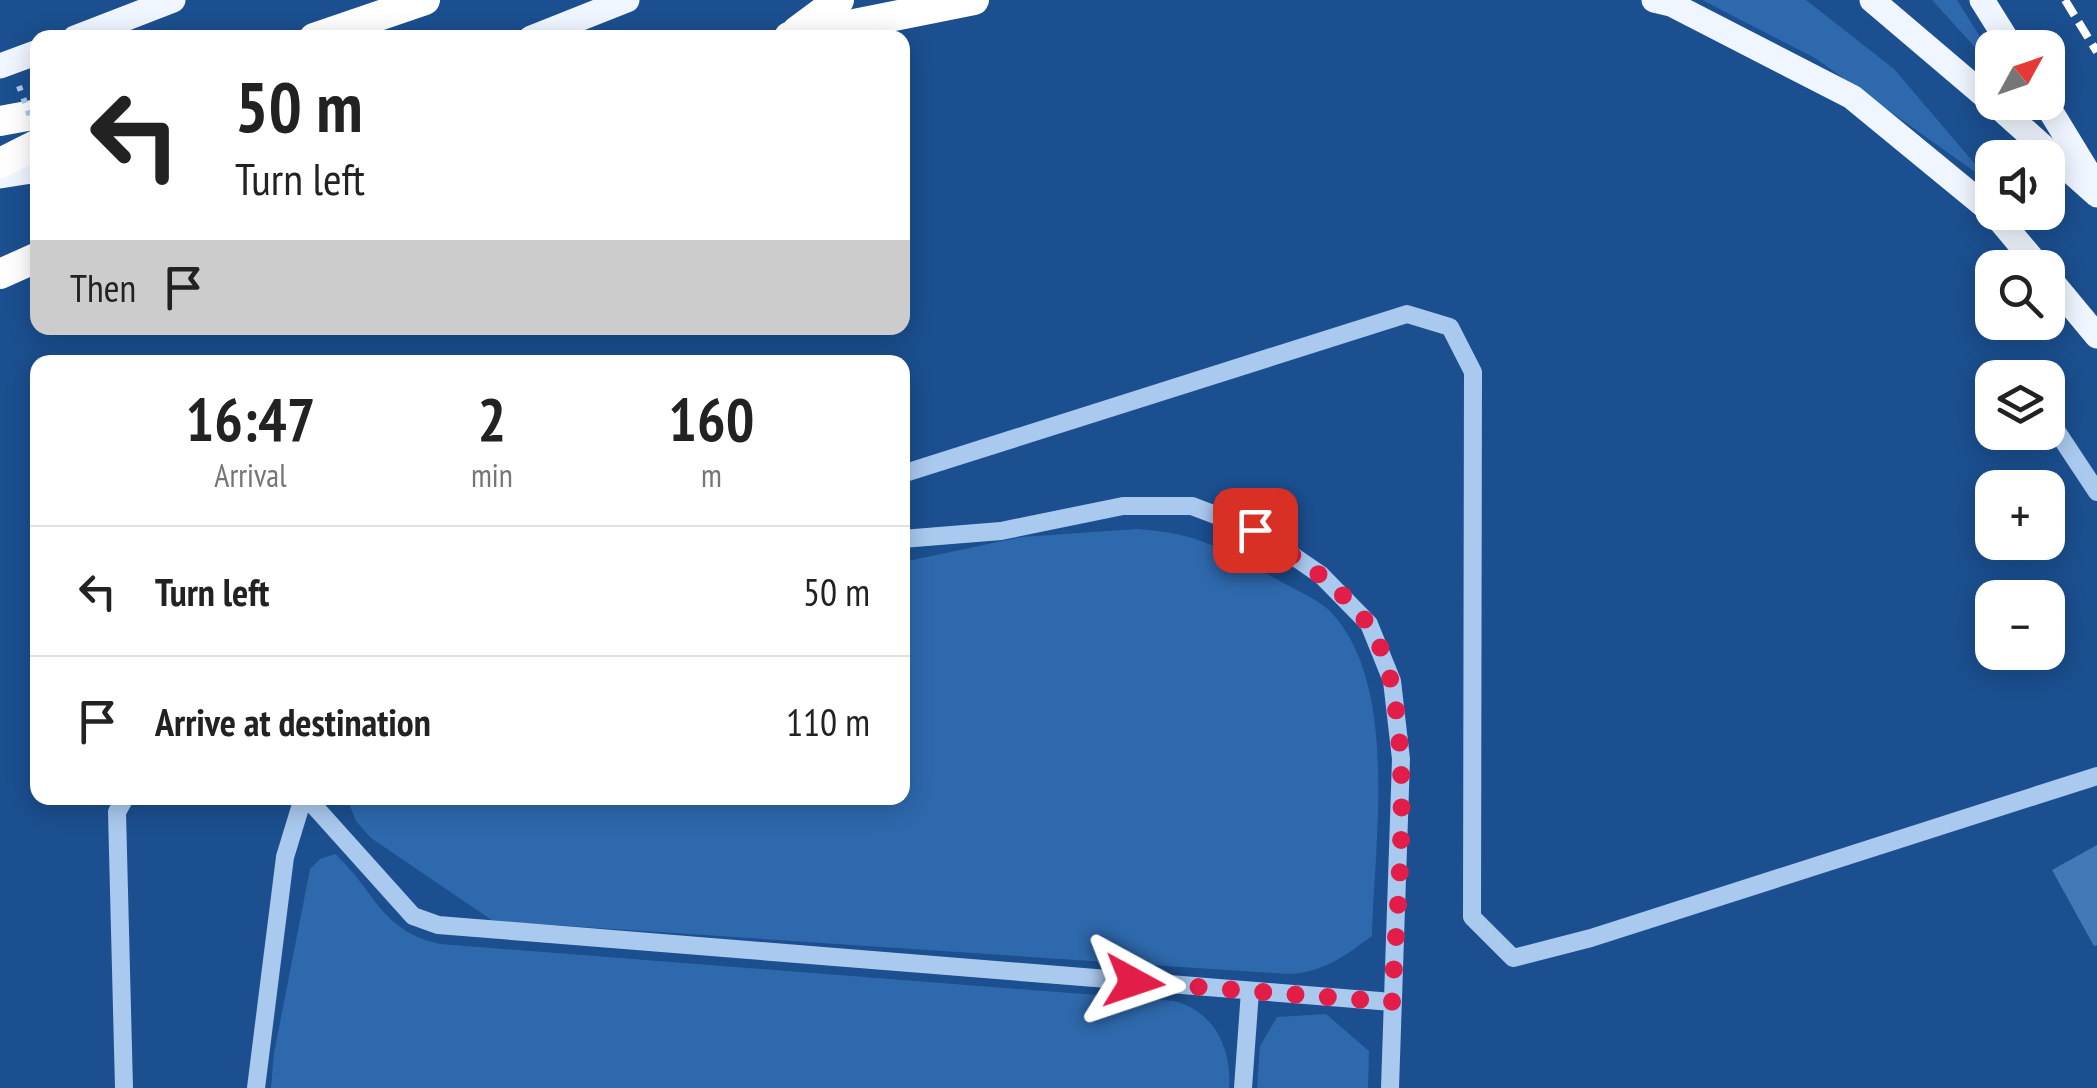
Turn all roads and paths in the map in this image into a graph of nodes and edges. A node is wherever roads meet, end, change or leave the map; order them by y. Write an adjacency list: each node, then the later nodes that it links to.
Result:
1 (173, 0): 9 (main road)
2 (425, 0): 10 (highway)
3 (627, 0): 11 (main road)
4 (839, 0): 12 (highway)
5 (974, 0): 13 (highway)
6 (1654, 0): 30 (main road)
7 (1872, 0): 18 (main road)
8 (1982, 0): 14 (main road)
9 (96, 30)
10 (337, 30)
11 (551, 30)
12 (797, 30)
13 (822, 30)
14 (2001, 30)
15 (30, 55): 16 (main road)
16 (0, 66)
17 (19, 86): 20 (path, bridge)
18 (1975, 87)
19 (30, 115): 23 (highway)
20 (30, 118)
21 (2013, 120): 29 (main road)
22 (2056, 120): 28 (main road)
23 (0, 121)
24 (30, 146): 25 (highway)
25 (0, 163)
26 (30, 171): 27 (main road)
27 (0, 176)
28 (2097, 187)
29 (2097, 195)
30 (1975, 197)
31 (2008, 230): 33 (main road)
32 (30, 249): 34 (highway)
33 (2025, 250)
34 (0, 255)
35 (30, 261): 36 (highway)
36 (0, 274)
37 (2065, 297): 38 (main road)
38 (2097, 336)
39 (2065, 444): 41 (street)
40 (910, 471): 43 (street)
41 (2097, 492)
42 (910, 538): 48 (street)
43 (2097, 776)
44 (121, 805): 49 (street)
45 (303, 805): 50 (street)
46 (311, 805): 47 (street)
47 (1250, 991): 48 (street); 51 (street)
48 (1392, 1002): 52 (street)
49 (124, 1088)
50 (256, 1088)
51 (1243, 1088)
52 (1390, 1088)

